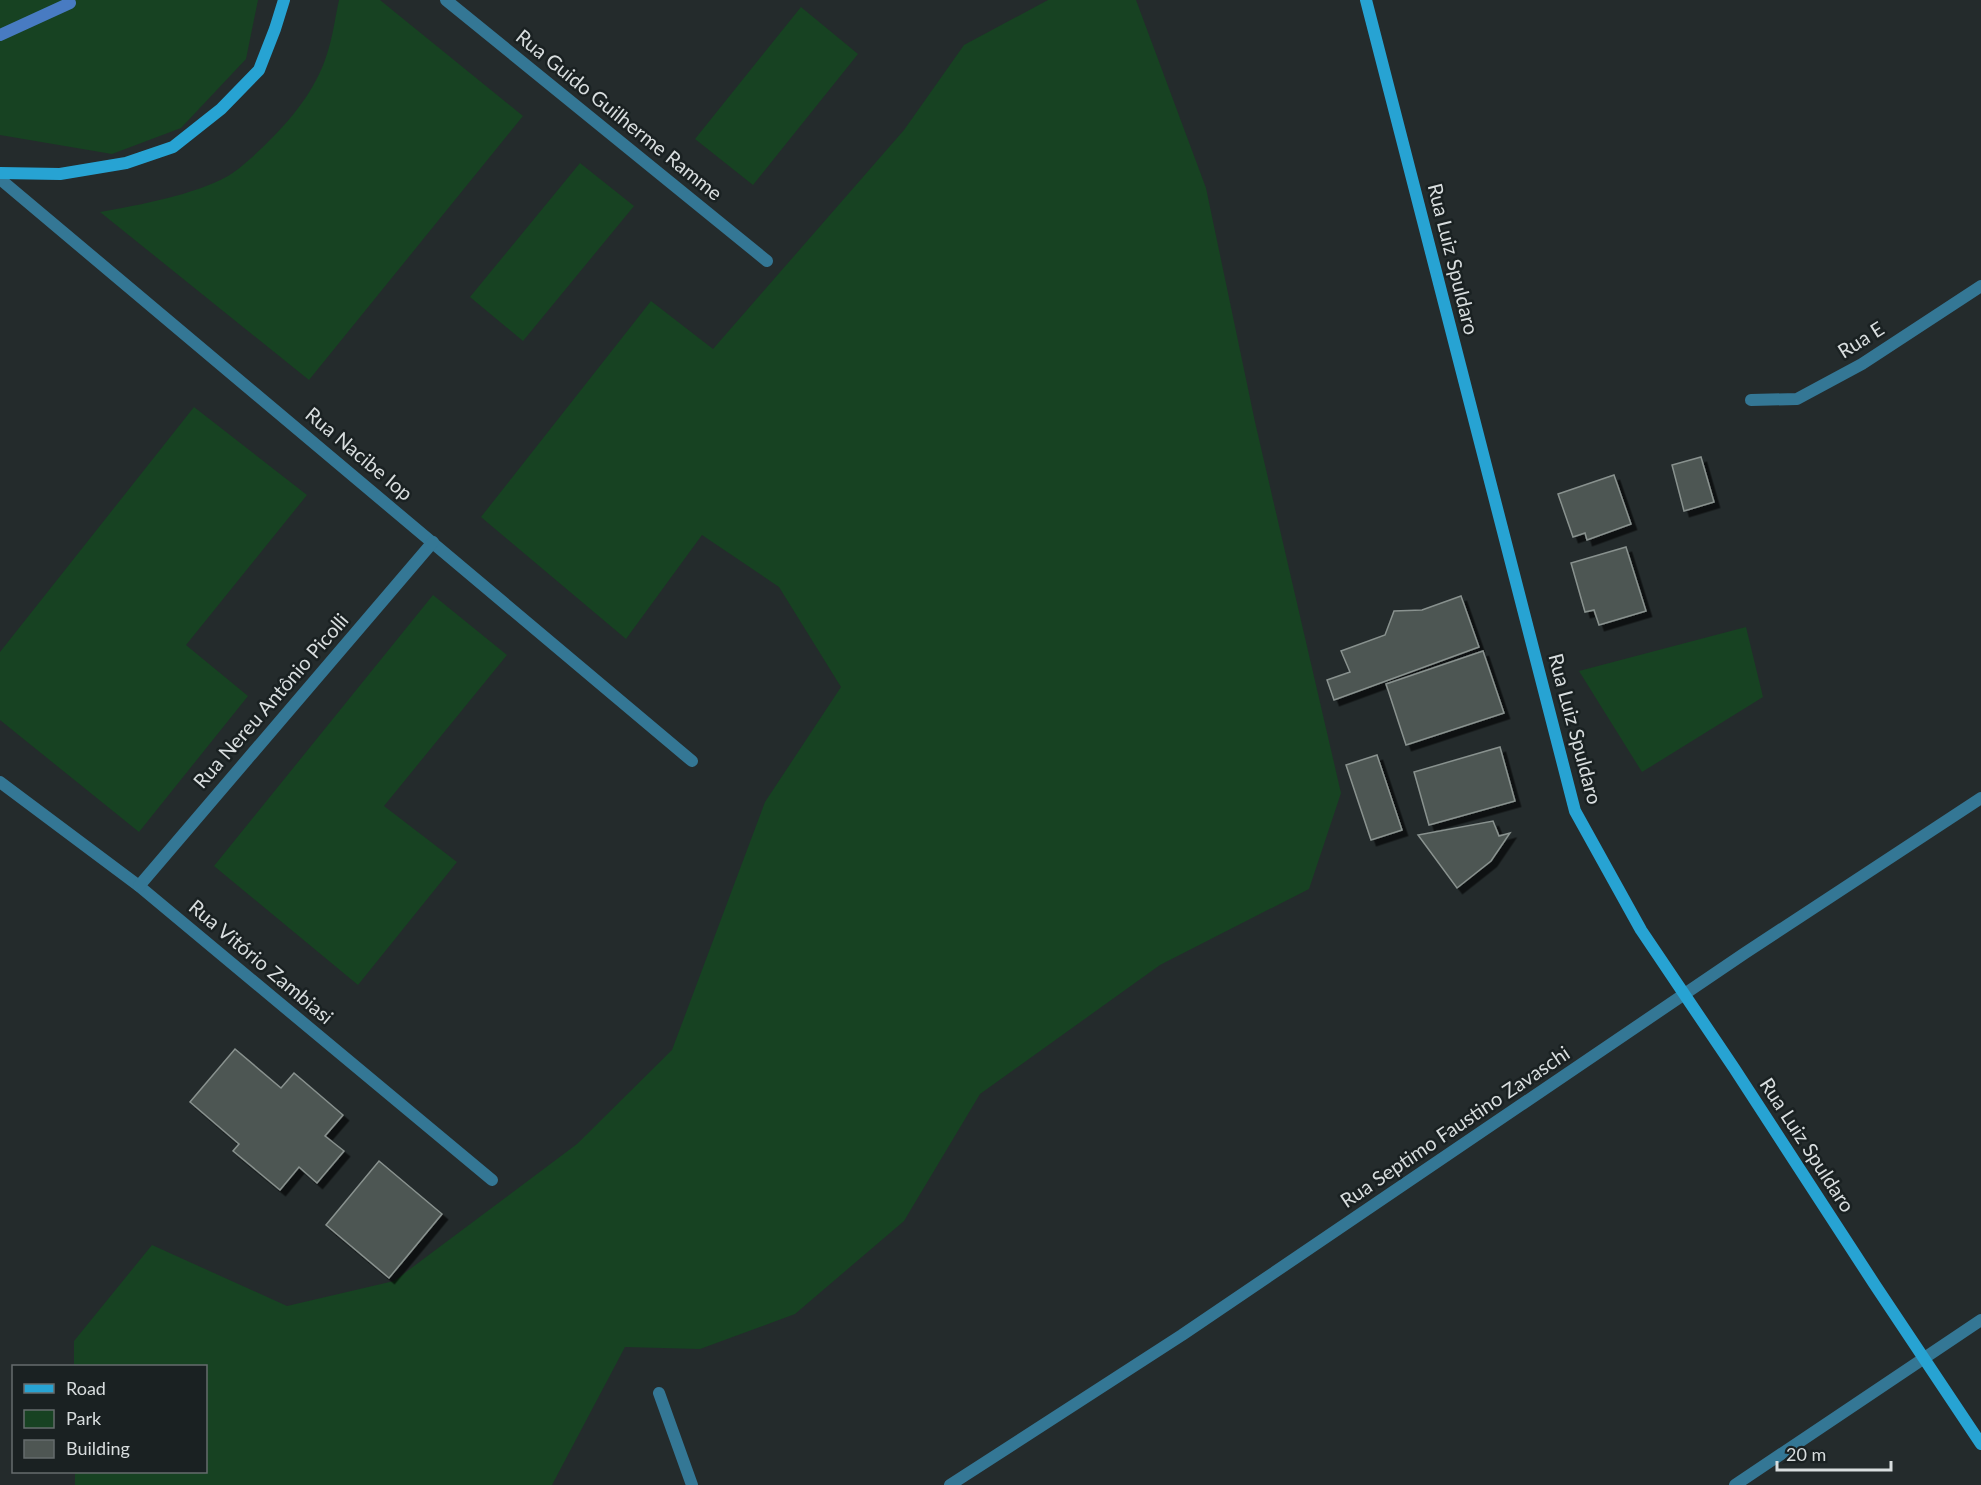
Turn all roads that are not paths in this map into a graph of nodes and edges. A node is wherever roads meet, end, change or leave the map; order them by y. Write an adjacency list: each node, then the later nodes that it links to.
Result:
1 (284, 0): 4 (street)
2 (446, 0): 6 (street, Rua Guido Guilherme Ramme)
3 (1366, 0): 14 (street, Rua Luiz Spuldaro)
4 (0, 173)
5 (0, 179): 9 (street, Rua Nacibe Iop)
6 (767, 261)
7 (1981, 286): 8 (street, Rua E)
8 (1751, 400)
9 (433, 542): 10 (street, Rua Nacibe Iop); 13 (street, Rua Nereu Antônio Picolli)
10 (692, 761)
11 (0, 782): 13 (street, Rua Vitório Zambiasi)
12 (1981, 798): 14 (street, Rua Septimo Faustino Zavaschi)
13 (139, 886): 15 (street, Rua Vitório Zambiasi)
14 (1685, 995): 17 (street, Rua Luiz Spuldaro); 21 (street, Rua Septimo Faustino Zavaschi)
15 (492, 1180)
16 (1981, 1320): 17 (street)
17 (1924, 1358): 19 (street, Rua Luiz Spuldaro); 22 (street)
18 (659, 1393): 20 (street)
19 (1981, 1444)
20 (692, 1485)
21 (950, 1485)
22 (1735, 1485)

